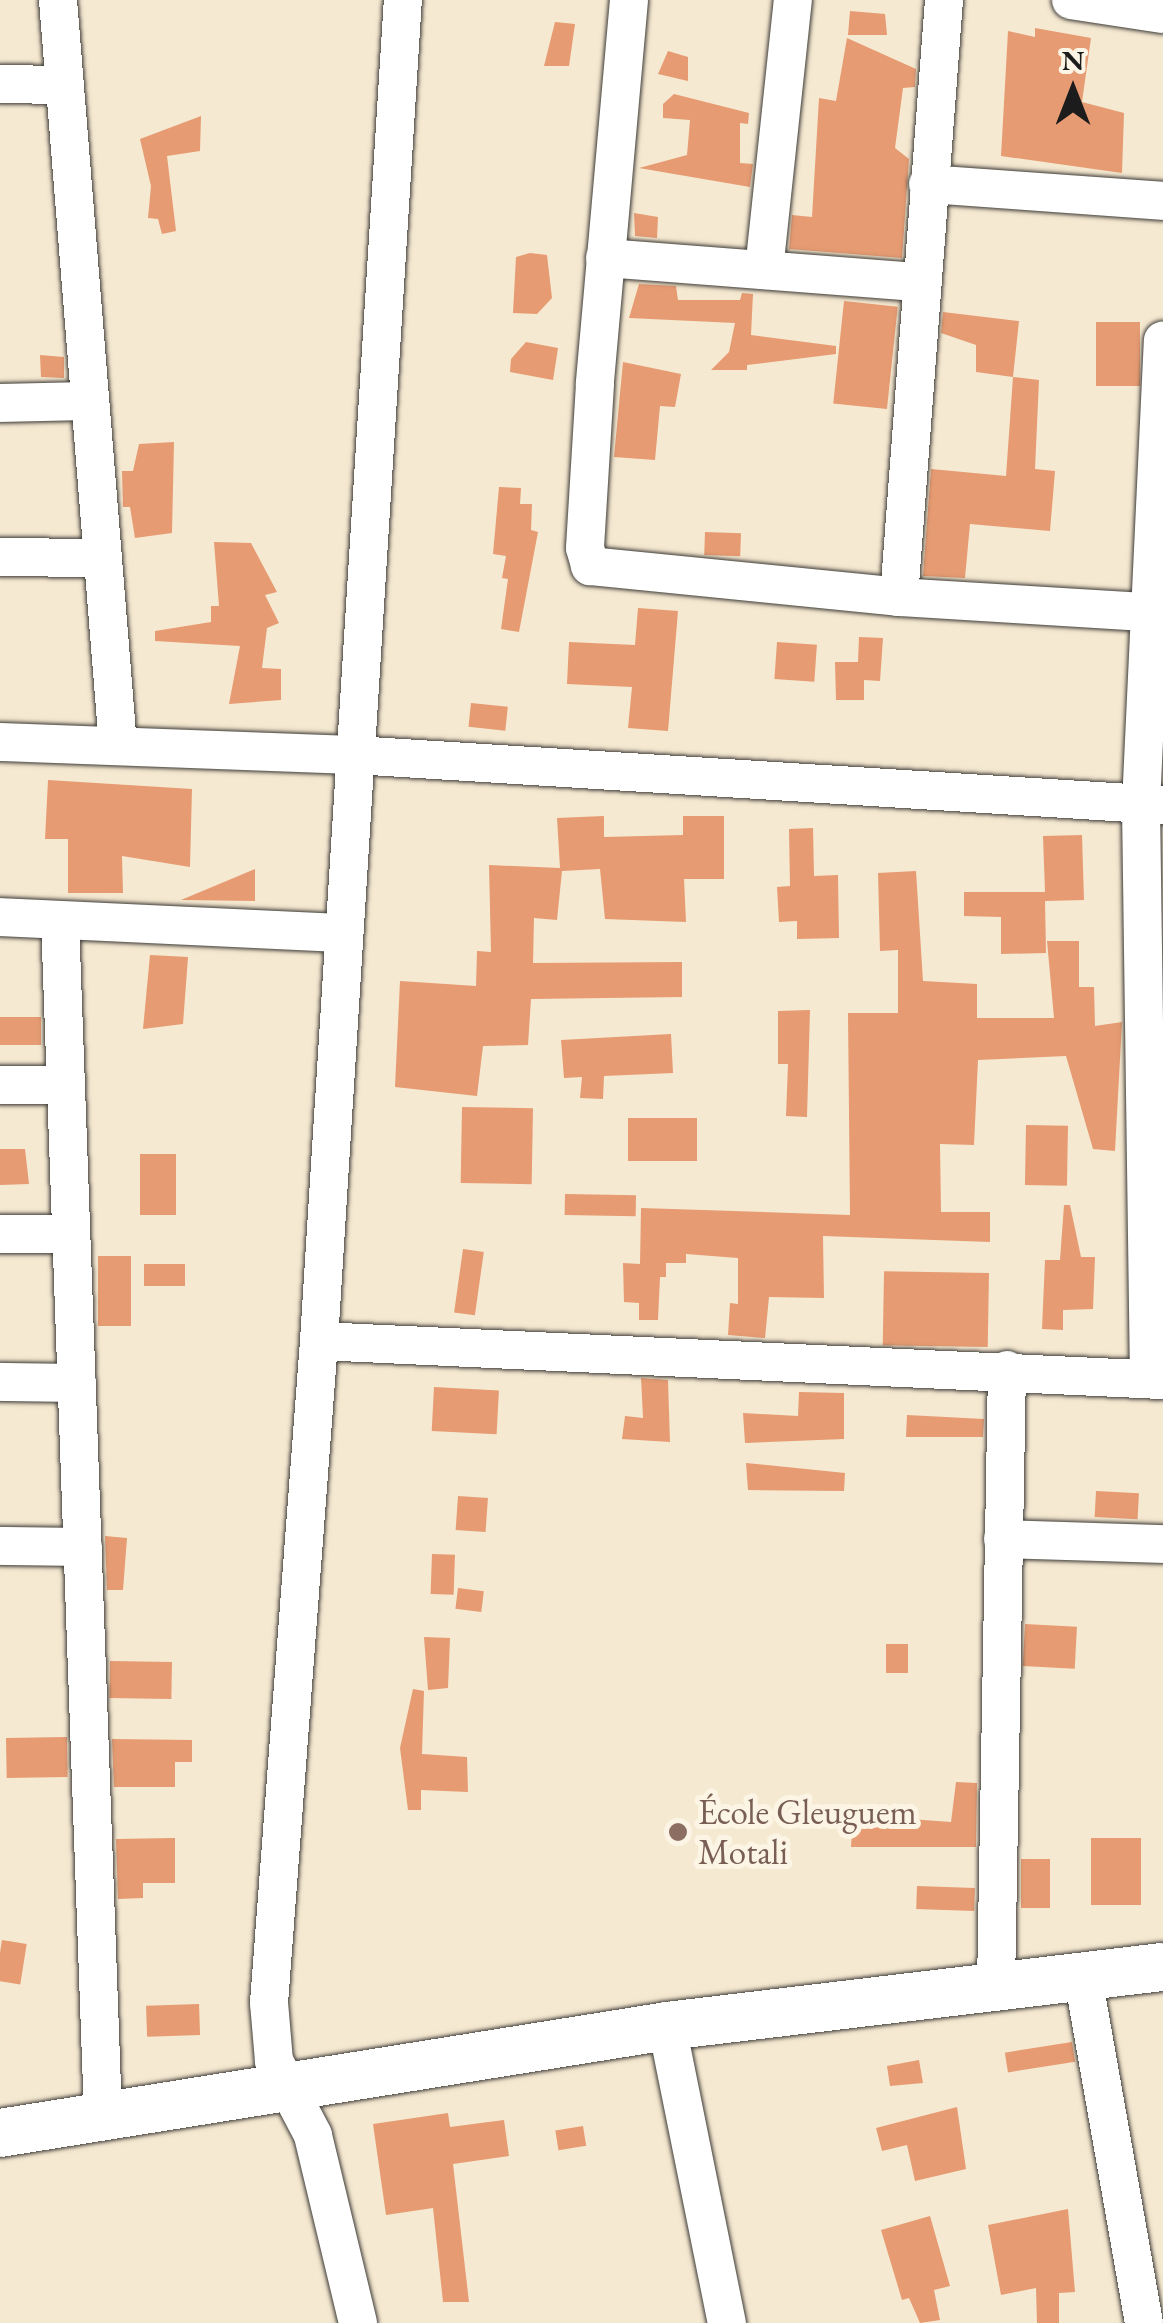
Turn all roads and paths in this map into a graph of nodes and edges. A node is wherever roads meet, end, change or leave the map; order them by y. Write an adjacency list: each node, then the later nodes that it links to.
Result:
1 (58, 0): 9 (street)
2 (403, 0): 24 (street)
3 (629, 0): 12 (street)
4 (794, 0): 13 (street)
5 (944, 0): 10 (street)
6 (1071, 0): 7 (street)
7 (1163, 14)
8 (0, 84): 9 (street)
9 (65, 84): 16 (street)
10 (928, 184): 11 (street); 14 (street)
11 (1163, 201)
12 (605, 258): 13 (street); 20 (street)
13 (764, 270): 14 (street)
14 (920, 282): 20 (street)
15 (1163, 342): 21 (street)
16 (90, 401): 17 (street); 19 (street)
17 (0, 404)
18 (0, 557): 19 (street)
19 (103, 558): 23 (street)
20 (898, 597): 21 (street)
21 (1155, 612): 25 (street)
22 (0, 742): 23 (street)
23 (118, 746): 24 (street)
24 (354, 754): 25 (street); 28 (street)
25 (1152, 804): 31 (street)
26 (0, 916): 27 (street)
27 (60, 920): 28 (street); 29 (street)
28 (343, 934): 34 (street)
29 (66, 1084): 30 (street); 33 (street)
30 (0, 1085)
31 (1154, 1228): 36 (street)
32 (0, 1234): 33 (street)
33 (71, 1234): 38 (street)
34 (319, 1341): 35 (street); 47 (street)
35 (1006, 1370): 36 (street); 39 (street)
36 (1156, 1380)
37 (0, 1382): 38 (street)
38 (76, 1383): 42 (street)
39 (1003, 1538): 40 (street); 45 (street)
40 (1163, 1544)
41 (0, 1546): 42 (street)
42 (82, 1547): 48 (street)
43 (1163, 1967): 44 (main road)
44 (1083, 1977): 45 (main road); 52 (street)
45 (996, 1987): 46 (main road)
46 (667, 2026): 47 (main road); 51 (street)
47 (285, 2085): 48 (main road); 50 (street)
48 (103, 2116): 49 (main road)
49 (0, 2133)
50 (358, 2323)
51 (727, 2323)
52 (1144, 2323)

